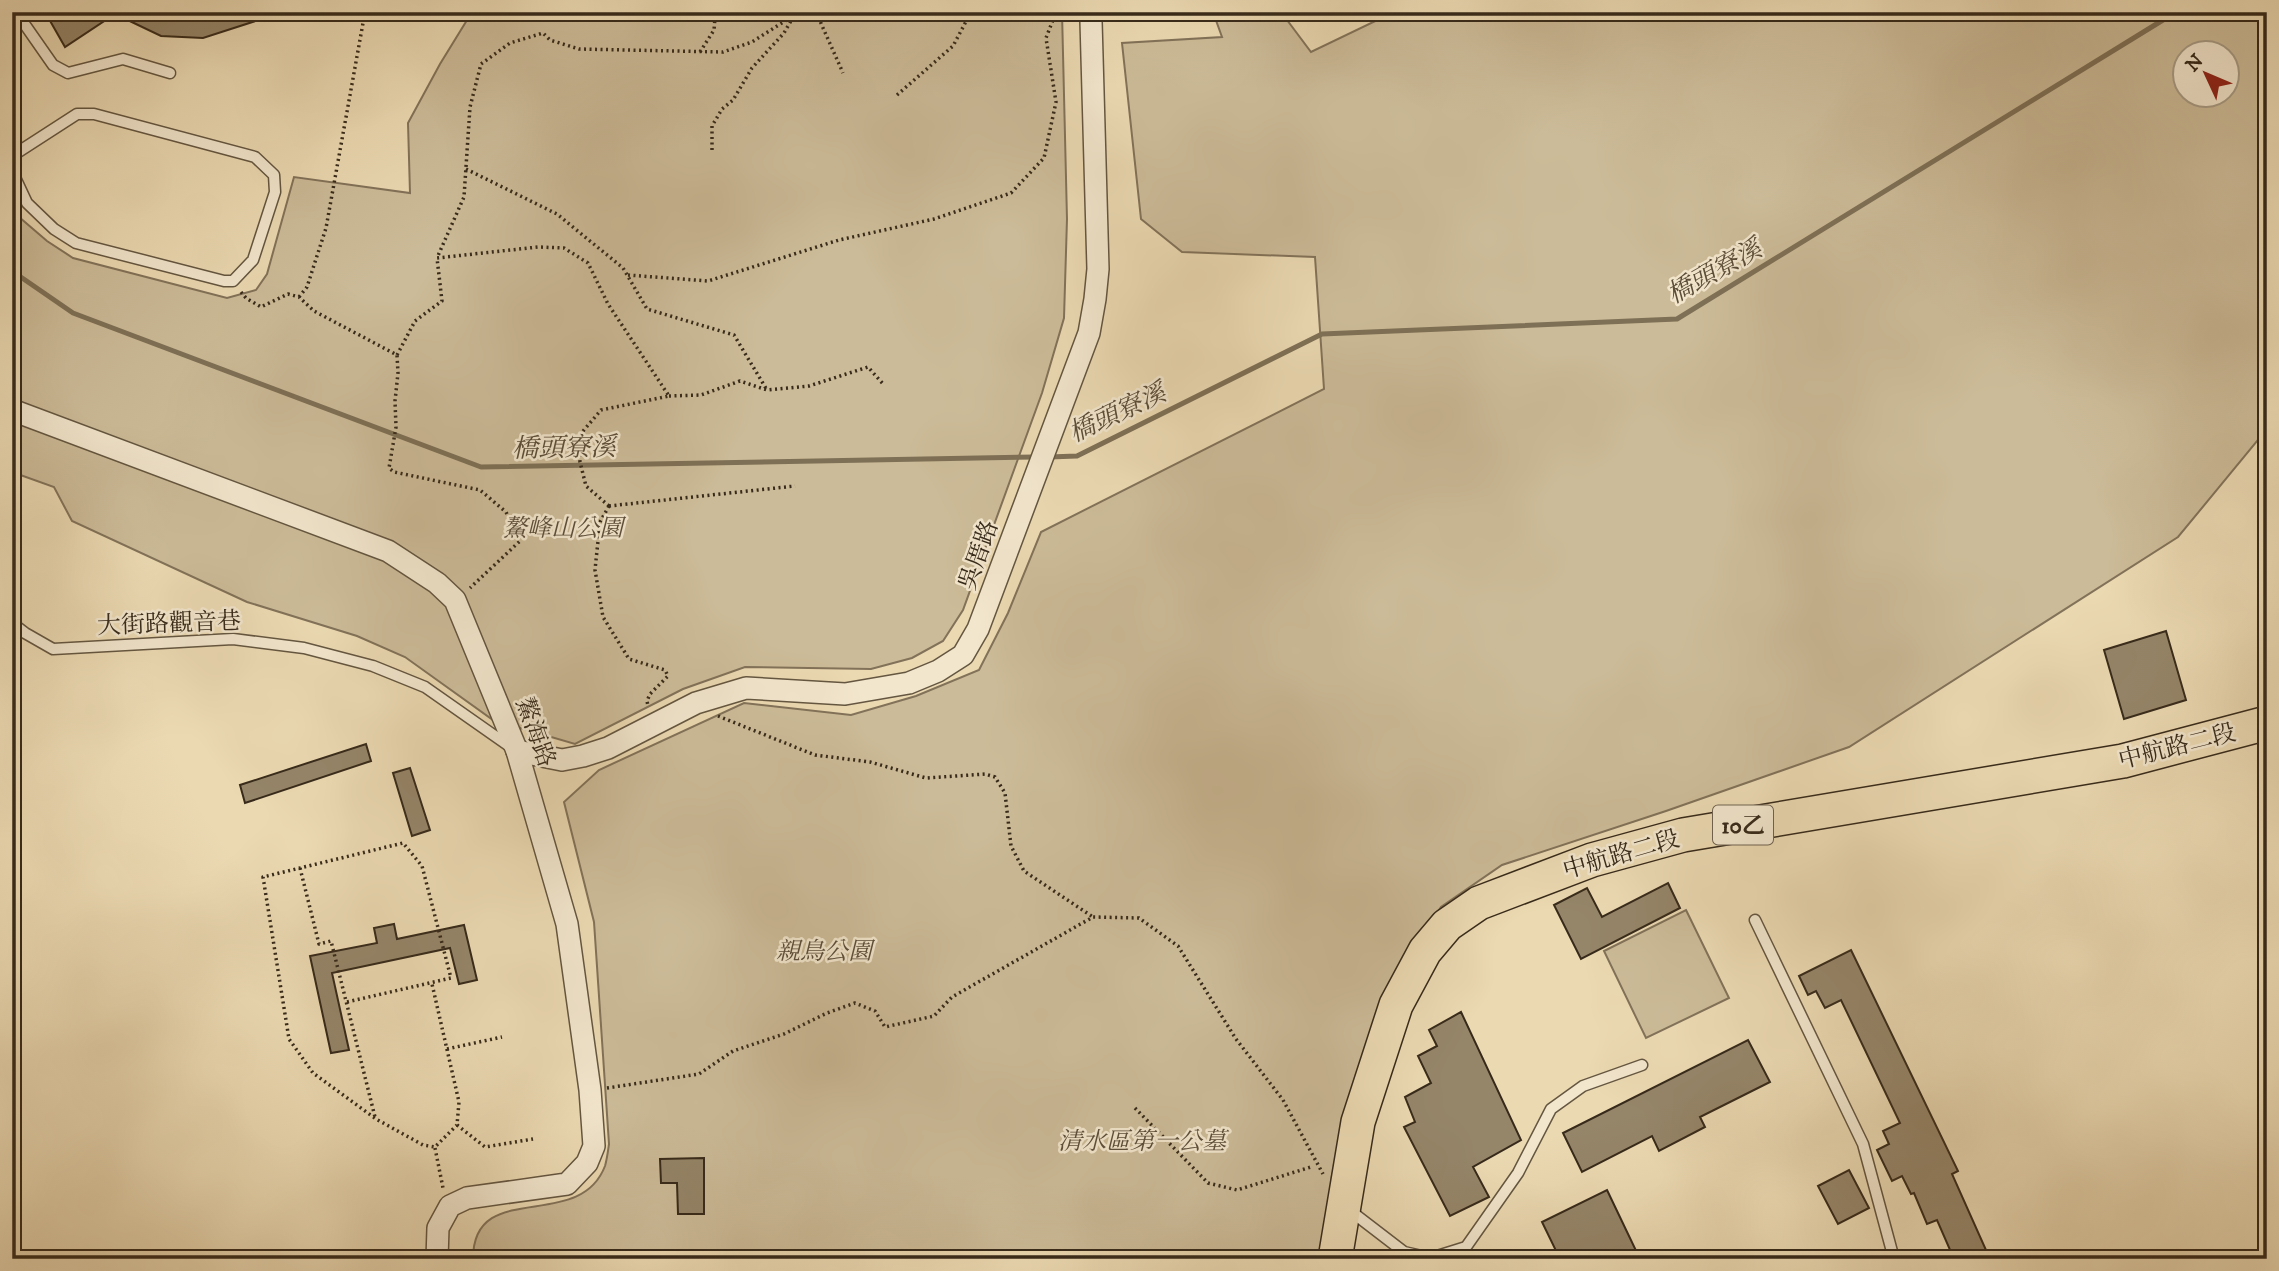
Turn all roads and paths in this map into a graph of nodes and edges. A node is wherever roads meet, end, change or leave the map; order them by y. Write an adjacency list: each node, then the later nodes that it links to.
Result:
1 (16, 12): 11 (lane)
2 (365, 12): 21 (path)
3 (799, 12): 8 (path)
4 (816, 12): 12 (path)
5 (971, 12): 13 (path)
6 (1056, 12): 19 (path)
7 (1093, 12): 31 (street, 吳厝路)
8 (794, 16): 10 (path); 14 (path)
9 (715, 18): 10 (path)
10 (700, 52): 16 (path)
11 (170, 73)
12 (844, 73)
13 (897, 95)
14 (712, 150)
15 (12, 156): 20 (lane)
16 (466, 169): 18 (path); 19 (path)
17 (12, 171): 20 (lane)
18 (437, 258): 22 (path); 25 (path)
19 (628, 275): 24 (path)
20 (233, 281): 21 (path)
21 (299, 297): 22 (path)
22 (397, 355): 29 (path)
23 (884, 385): 24 (path)
24 (767, 390): 25 (path)
25 (669, 396): 28 (path)
26 (12, 410): 29 (street, 鰲海路)
27 (795, 486): 28 (path)
28 (609, 506): 32 (path)
29 (455, 600): 34 (street, 鰲海路)
30 (12, 623): 34 (lane, 大街路觀音巷)
31 (696, 704): 34 (street, 吳厝路); 36 (path)
32 (657, 709)
33 (2267, 723): 49 (main road, 中航路二段 / 10乙)
34 (517, 751): 43 (street, 鰲海路)
35 (300, 869): 38 (path); 39 (path); 45 (path)
36 (1093, 917): 43 (path); 49 (path)
37 (1755, 920): 53 (lane)
38 (432, 984): 39 (path); 41 (path)
39 (346, 1002): 45 (path)
40 (502, 1037): 41 (path)
41 (447, 1049): 46 (path)
42 (1642, 1065): 50 (lane)
43 (590, 1090): 51 (street, 鰲海路)
44 (1135, 1108): 48 (path)
45 (376, 1119): 46 (path)
46 (457, 1125): 47 (path)
47 (533, 1139)
48 (1311, 1167)
49 (1343, 1205): 50 (lane); 52 (main road, 10乙)
50 (1434, 1258)
51 (437, 1259)
52 (1335, 1259)
53 (1894, 1259)

